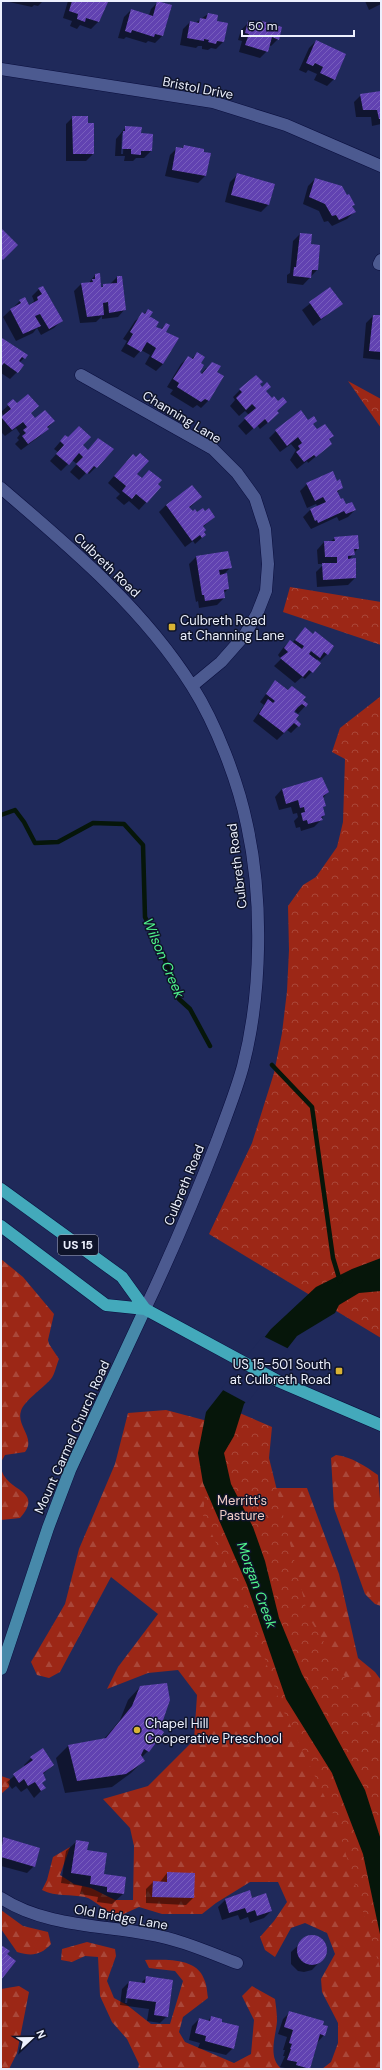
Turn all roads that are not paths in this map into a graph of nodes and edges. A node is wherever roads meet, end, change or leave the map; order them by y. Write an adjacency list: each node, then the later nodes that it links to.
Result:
1 (1, 69): 2 (street, Bristol Drive)
2 (381, 166)
3 (81, 374): 5 (street, Channing Lane)
4 (1, 488): 5 (street, Culbreth Road)
5 (192, 686): 8 (street, Culbreth Road)
6 (1, 1189): 8 (highway, US 15)
7 (1, 1226): 8 (highway, US 15)
8 (145, 1309): 9 (highway, US 15); 10 (main road, Mount Carmel Church Road)
9 (381, 1425)
10 (1, 1669)
11 (1, 1898): 12 (street, Old Bridge Lane)
12 (237, 1964)

